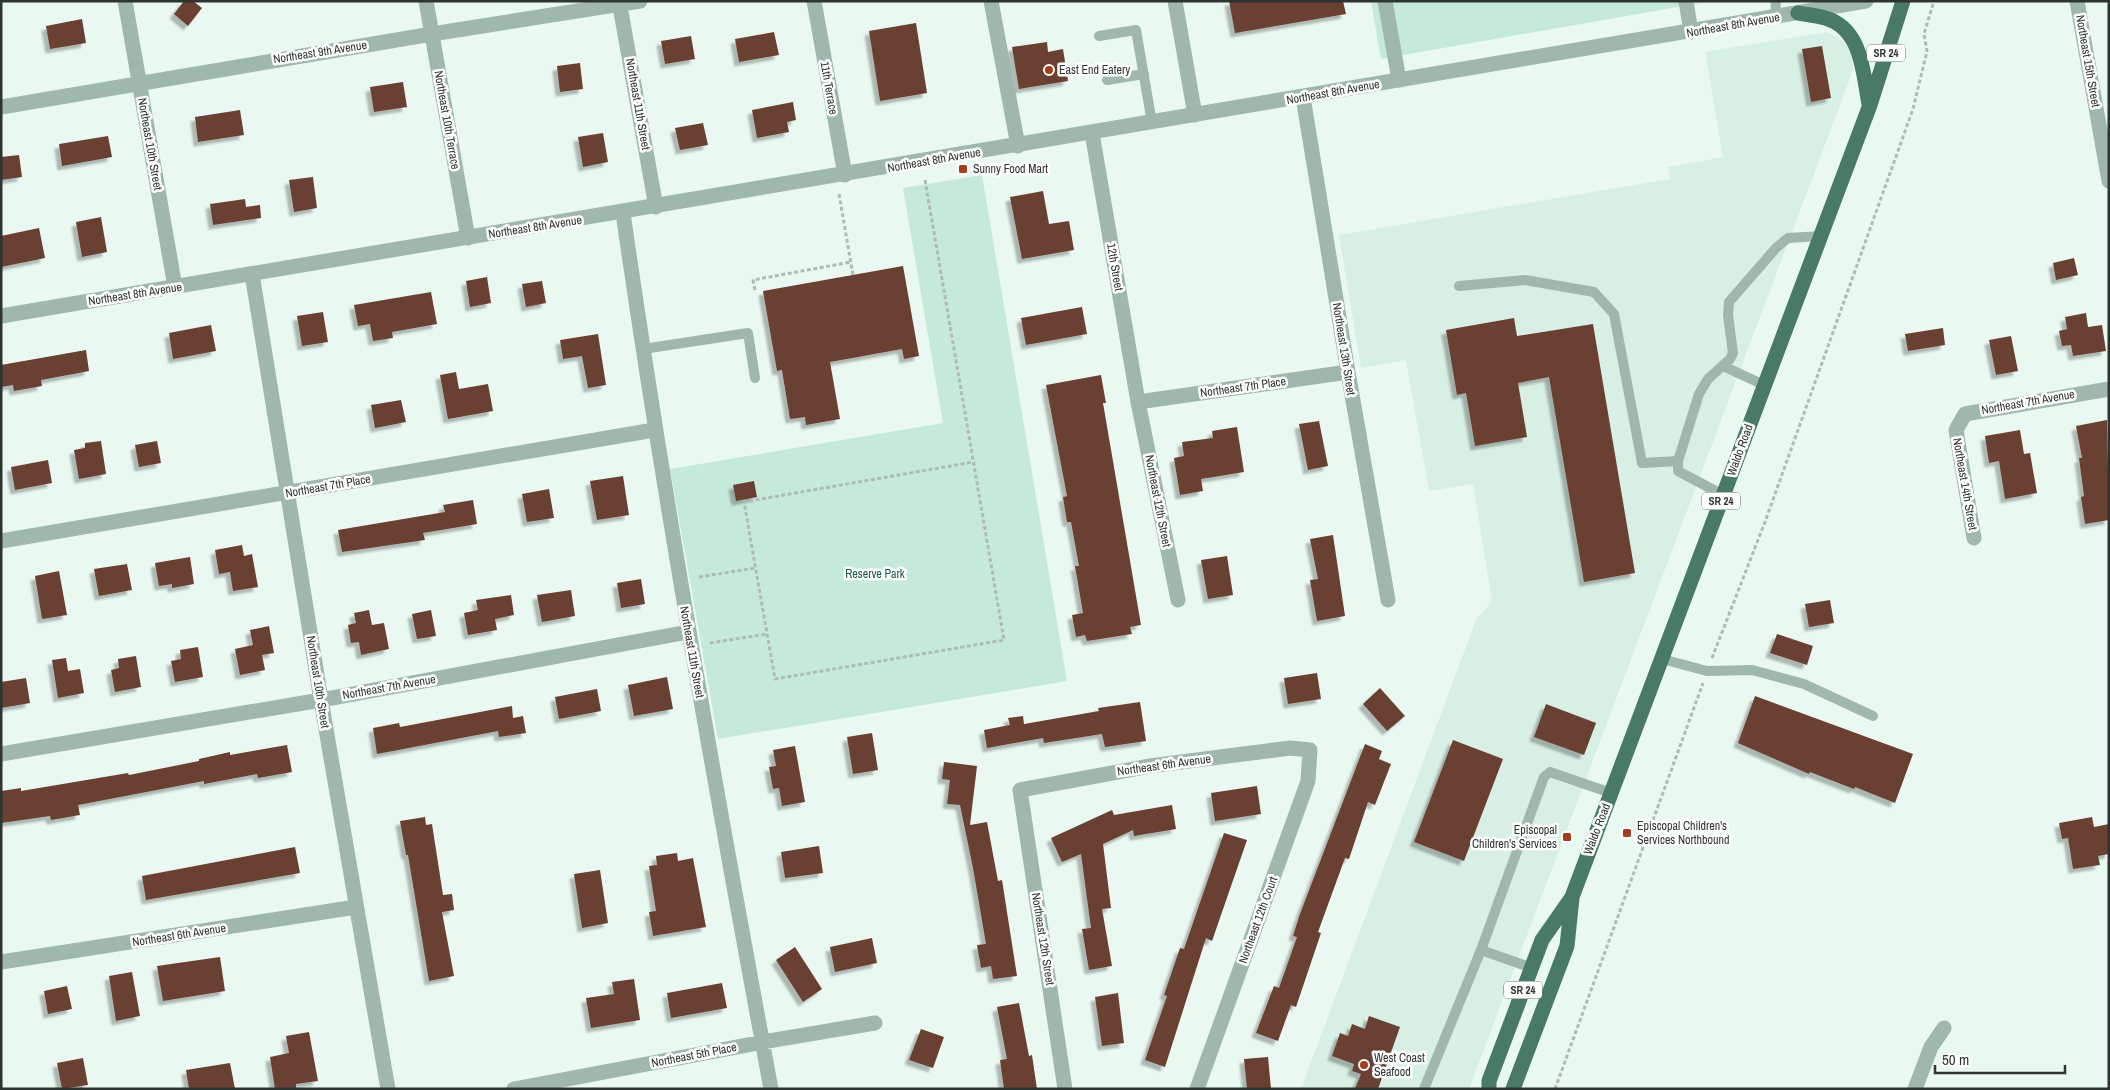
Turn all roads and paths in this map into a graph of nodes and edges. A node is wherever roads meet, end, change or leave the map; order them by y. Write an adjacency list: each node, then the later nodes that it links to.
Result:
1 (125, 1): 25 (street, Northeast 10th Street)
2 (426, 1): 20 (street, Northeast 10th Terrace)
3 (640, 1): 14 (street, Northeast 9th Avenue)
4 (814, 1): 33 (street, 11th Terrace)
5 (991, 1): 32 (street)
6 (1175, 1): 29 (street)
7 (1385, 1): 24 (street)
8 (1686, 1): 19 (street)
9 (1776, 1): 16 (lane)
10 (1866, 1): 15 (street, Northeast 8th Avenue)
11 (1903, 1): 27 (highway, Waldo Road / SR 24)
12 (1934, 1): 18 (path)
13 (2077, 1): 35 (street, Northeast 15th Street)
14 (620, 3): 20 (street, Northeast 9th Avenue); 37 (street, Northeast 11th Street)
15 (1798, 13): 16 (street, Northeast 8th Avenue); 27 (highway)
16 (1775, 17): 19 (street, Northeast 8th Avenue)
17 (1922, 23): 18 (path)
18 (1927, 23): 71 (path)
19 (1692, 32): 24 (street, Northeast 8th Avenue)
20 (432, 34): 25 (street, Northeast 9th Avenue); 40 (street, Northeast 10th Terrace)
21 (1099, 36): 22 (lane)
22 (1144, 74): 23 (lane); 30 (lane)
23 (1107, 80)
24 (1399, 80): 26 (street, Northeast 8th Avenue)
25 (139, 82): 28 (street, Northeast 9th Avenue); 45 (street, Northeast 10th Street)
26 (1303, 97): 29 (street, Northeast 8th Avenue); 50 (street, Northeast 13th Street)
27 (1870, 105): 39 (highway, Waldo Road / SR 24)
28 (1, 106)
29 (1195, 115): 30 (street, Northeast 8th Avenue)
30 (1152, 123): 31 (street, Northeast 8th Avenue)
31 (1092, 133): 32 (street, Northeast 8th Avenue); 54 (street, 12th Street)
32 (1018, 146): 33 (street, Northeast 8th Avenue)
33 (845, 175): 37 (street, Northeast 8th Avenue)
34 (925, 180): 58 (path)
35 (2109, 181)
36 (839, 194): 41 (path)
37 (656, 207): 38 (street, Northeast 8th Avenue)
38 (622, 213): 40 (street, Northeast 8th Avenue); 48 (street, Northeast 11th Street)
39 (1820, 236): 49 (lane); 52 (highway, Waldo Road / SR 24)
40 (468, 238): 42 (street, Northeast 8th Avenue)
41 (851, 262): 43 (path); 46 (path)
42 (252, 274): 45 (street, Northeast 8th Avenue); 59 (street, Northeast 10th Street)
43 (853, 275)
44 (1458, 286): 57 (lane)
45 (174, 287): 47 (street, Northeast 8th Avenue)
46 (755, 290)
47 (1, 316)
48 (643, 349): 51 (lane); 55 (street, Northeast 11th Street)
49 (1723, 366): 52 (lane); 57 (lane)
50 (1348, 372): 54 (street, Northeast 7th Place); 66 (street, Northeast 13th Street)
51 (755, 378)
52 (1764, 385): 60 (highway, Waldo Road / SR 24)
53 (2109, 388): 56 (street, Northeast 7th Avenue)
54 (1138, 402): 65 (street, Northeast 12th Street)
55 (654, 430): 59 (street, Northeast 7th Place); 67 (street, Northeast 11th Street)
56 (1956, 430): 61 (street, Northeast 14th Street)
57 (1678, 460): 60 (lane)
58 (974, 462): 63 (path); 68 (path)
59 (287, 493): 62 (street, Northeast 7th Place); 72 (street, Northeast 10th Street)
60 (1723, 495): 70 (highway, Waldo Road / SR 24)
61 (1974, 538)
62 (1, 541)
63 (755, 568): 64 (path); 68 (path)
64 (699, 578)
65 (1178, 600)
66 (1388, 600)
67 (688, 632): 72 (street, Northeast 7th Avenue); 85 (street, Northeast 11th Street)
68 (766, 634): 69 (path)
69 (710, 643)
70 (1662, 659): 71 (lane); 77 (highway, Waldo Road / SR 24)
71 (1707, 671): 73 (lane); 94 (path)
72 (321, 700): 75 (street, Northeast 7th Avenue); 79 (street, Northeast 10th Street)
73 (1873, 716)
74 (1310, 750): 76 (street, Northeast 6th Avenue); 90 (street, Northeast 12th Court)
75 (1, 754)
76 (1020, 790): 89 (street, Northeast 12th Street)
77 (1611, 793): 78 (highway, Waldo Road / SR 24); 80 (lane)
78 (1572, 897): 82 (highway, Waldo Road / SR 24); 93 (highway, Waldo Road / SR 24)
79 (356, 907): 81 (street, Northeast 6th Avenue); 86 (street, Northeast 10th Street)
80 (1481, 950): 82 (lane); 91 (lane)
81 (1, 962)
82 (1532, 968): 92 (highway, Waldo Road / SR 24)
83 (875, 1023): 85 (street, Northeast 5th Place)
84 (1944, 1028): 95 (street)
85 (763, 1042): 87 (street, Northeast 5th Place); 88 (street, Northeast 11th Street)
86 (388, 1089)
87 (514, 1089)
88 (771, 1089)
89 (1065, 1089)
90 (1196, 1089)
91 (1424, 1089)
92 (1489, 1089)
93 (1513, 1089)
94 (1555, 1089)
95 (1915, 1089)

